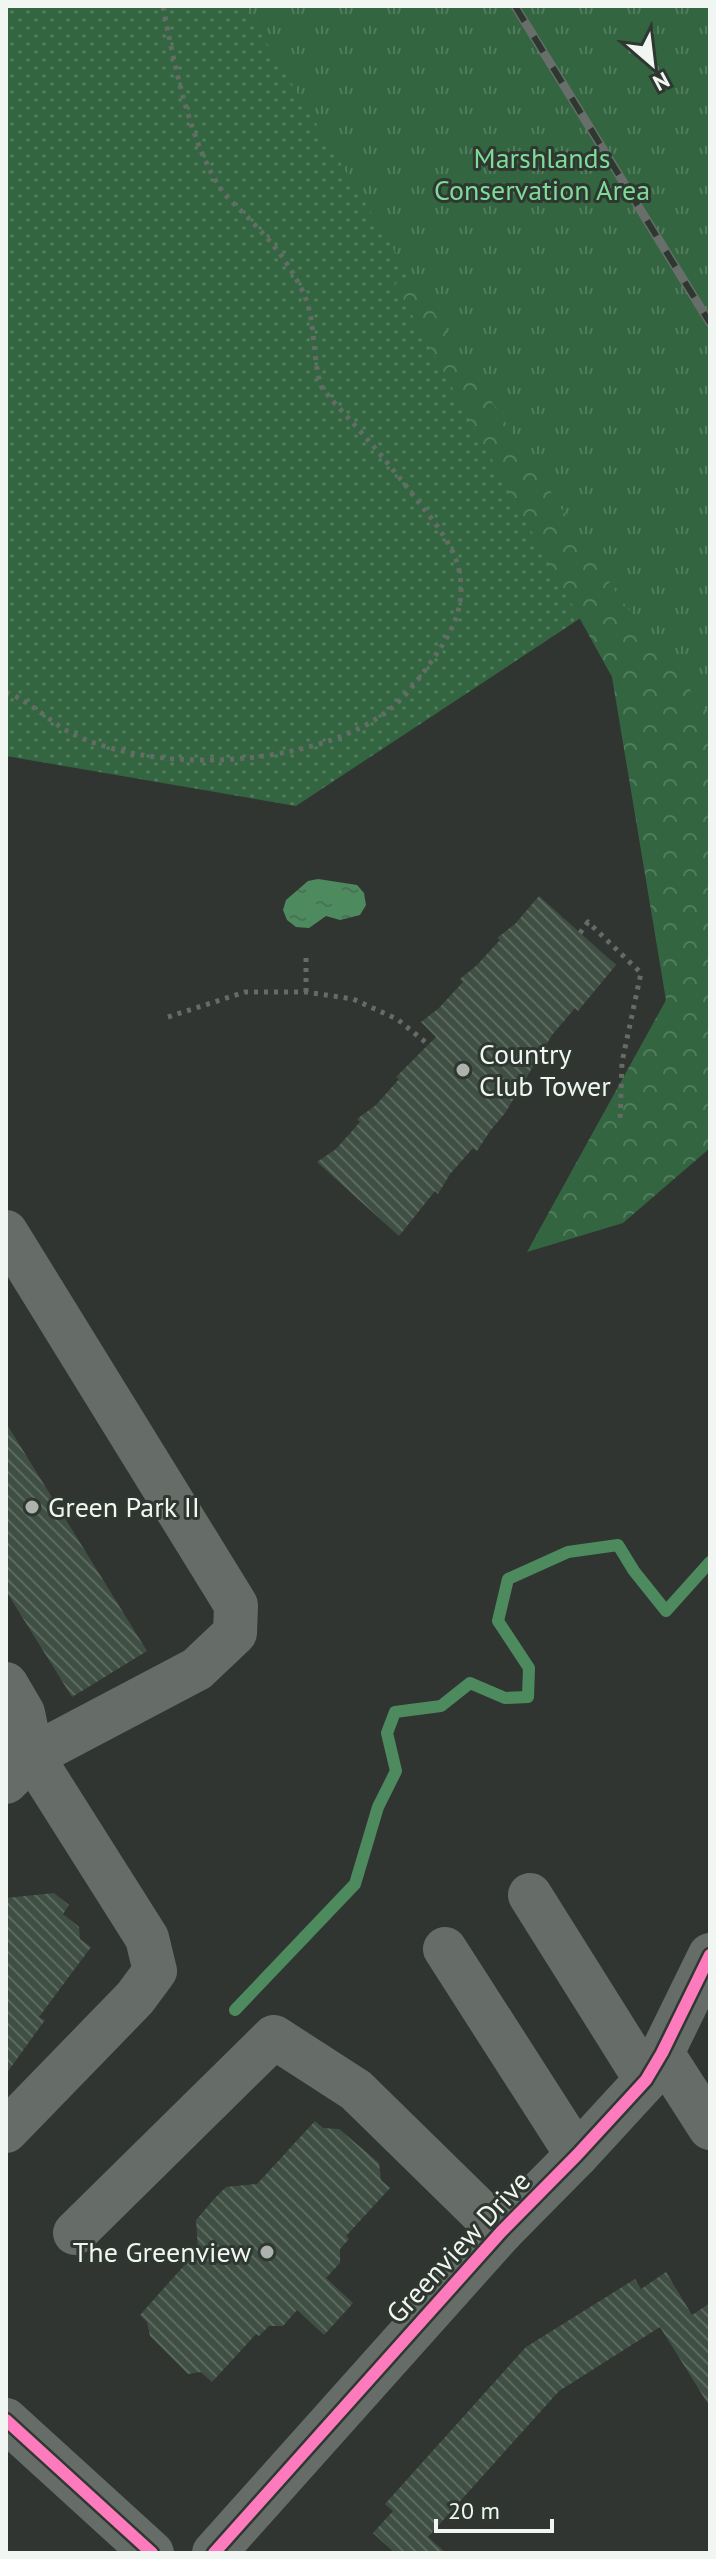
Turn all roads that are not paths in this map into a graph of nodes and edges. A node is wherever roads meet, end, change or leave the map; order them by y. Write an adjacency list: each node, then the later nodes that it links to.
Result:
1 (6, 1232): 3 (street)
2 (6, 1684): 3 (street)
3 (19, 1769): 9 (street)
4 (530, 1895): 7 (street)
5 (445, 1949): 10 (street)
6 (710, 1955): 7 (street, Greenview Drive)
7 (654, 2067): 8 (street); 10 (street, Greenview Drive)
8 (710, 2128)
9 (6, 2131)
10 (577, 2155): 11 (street, Greenview Drive)
11 (501, 2232): 12 (street); 15 (street, Greenview Drive)
12 (75, 2233)
13 (6, 2420): 14 (street)
14 (152, 2553)
15 (214, 2553)

